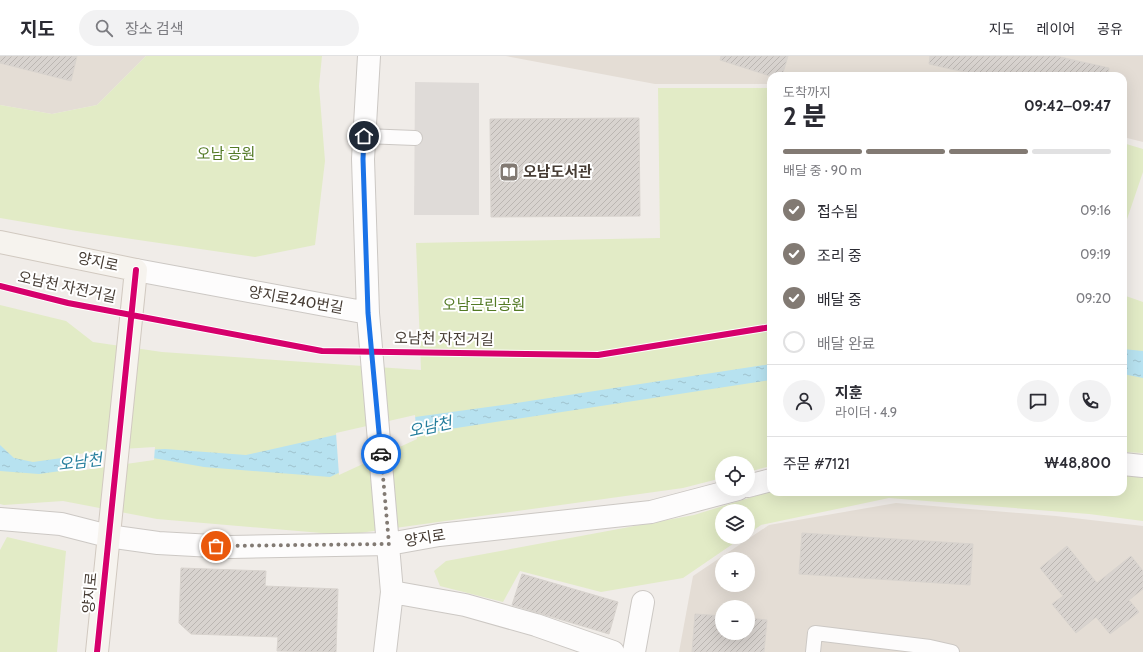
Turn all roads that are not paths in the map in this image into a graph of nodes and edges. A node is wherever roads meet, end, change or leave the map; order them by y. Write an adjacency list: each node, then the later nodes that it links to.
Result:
1 (369, 56): 2 (street, 양지로240번길)
2 (364, 136): 3 (lane); 6 (street, 양지로240번길)
3 (415, 138)
4 (0, 242): 5 (street, 양지로)
5 (136, 270): 6 (street, 양지로240번길); 13 (street, 양지로)
6 (368, 313): 14 (street)
7 (1127, 464): 8 (street)
8 (1143, 466)
9 (767, 481): 10 (street)
10 (755, 484)
11 (715, 495): 14 (street, 양지로)
12 (6, 519): 13 (street, 양지로)
13 (108, 536): 14 (street, 양지로); 17 (street, 양지로)
14 (389, 544): 15 (street)
15 (392, 592): 18 (street); 19 (street)
16 (643, 602): 20 (street)
17 (97, 652)
18 (385, 652)
19 (613, 652)
20 (634, 652)
21 (813, 652): 22 (lane)
22 (952, 652)

